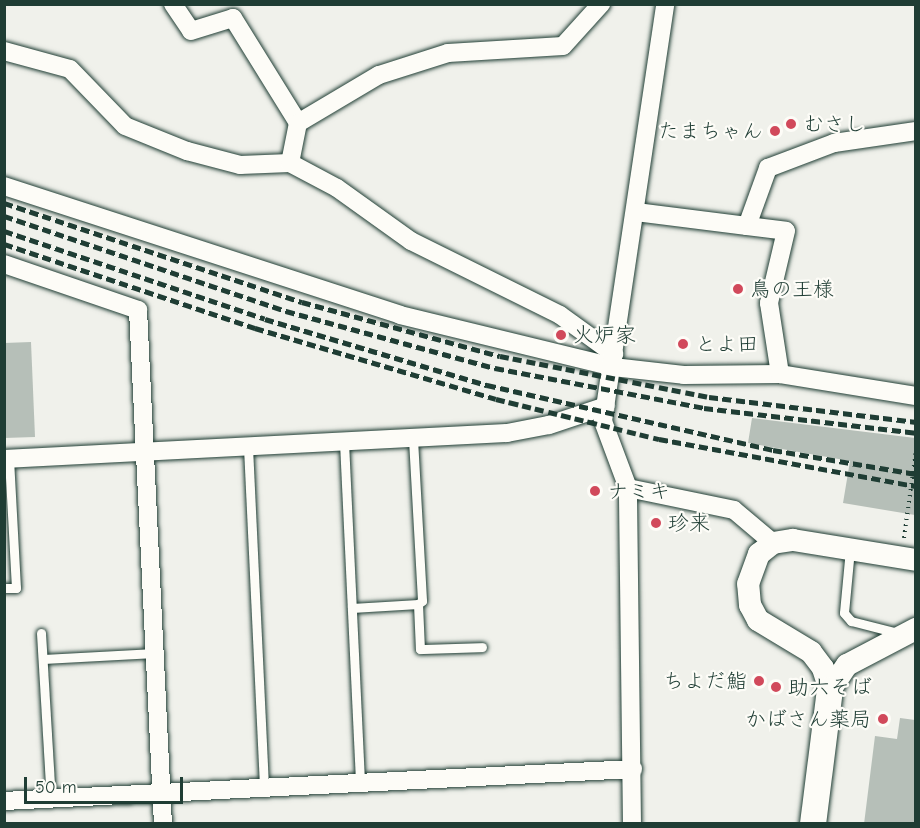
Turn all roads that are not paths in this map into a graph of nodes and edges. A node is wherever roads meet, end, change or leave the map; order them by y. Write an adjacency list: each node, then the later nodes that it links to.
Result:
1 (173, 4): 5 (street)
2 (601, 4): 5 (street)
3 (665, 4): 9 (street)
4 (4, 51): 7 (street)
5 (298, 123): 7 (street)
6 (915, 131): 10 (street)
7 (290, 163): 12 (street)
8 (4, 186): 12 (street)
9 (636, 212): 10 (street); 12 (street)
10 (747, 226): 13 (street)
11 (4, 264): 19 (street)
12 (614, 361): 13 (street); 15 (street)
13 (780, 374): 14 (street)
14 (915, 396)
15 (606, 406): 16 (street); 21 (street)
16 (413, 439): 17 (street); 26 (lane)
17 (344, 442): 18 (street); 27 (lane)
18 (248, 447): 19 (street); 36 (lane)
19 (146, 453): 20 (street); 31 (street)
20 (7, 459): 25 (lane)
21 (628, 488): 22 (street); 34 (street)
22 (773, 543): 23 (street); 33 (street)
23 (850, 549): 24 (street); 28 (lane)
24 (915, 560)
25 (4, 588)
26 (418, 604): 27 (lane); 30 (lane)
27 (352, 608): 35 (lane)
28 (910, 632): 33 (street)
29 (41, 633): 32 (lane)
30 (482, 647)
31 (155, 653): 32 (lane); 37 (street)
32 (43, 659): 38 (lane)
33 (830, 690): 42 (main road)
34 (633, 769): 35 (street); 41 (street)
35 (360, 782): 36 (street)
36 (264, 788): 37 (street)
37 (162, 793): 38 (street); 40 (street)
38 (51, 799): 39 (street)
39 (4, 801)
40 (163, 824)
41 (632, 824)
42 (813, 824)

